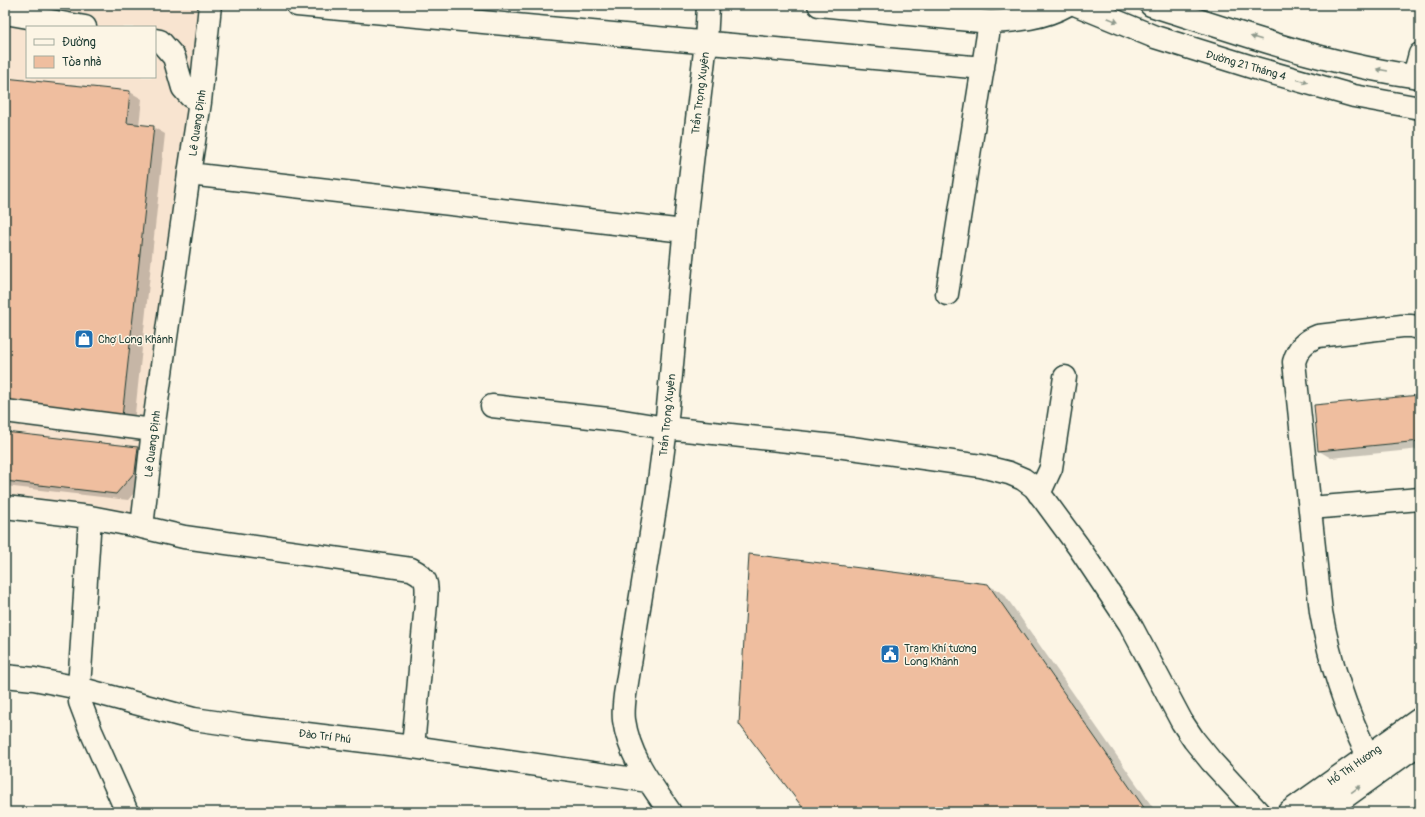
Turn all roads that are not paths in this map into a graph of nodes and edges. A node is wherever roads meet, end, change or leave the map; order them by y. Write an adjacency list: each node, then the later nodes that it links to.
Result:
1 (210, 5): 16 (main road, Lê Quang Định)
2 (297, 5): 12 (main road)
3 (708, 5): 12 (main road, Trần Trọng Xuyên)
4 (819, 5): 9 (main road)
5 (1067, 5): 9 (main road)
6 (1077, 5): 17 (main road, Đường 21 Tháng 4, one-way to 17)
7 (1151, 5): 15 (main road, one-way to 7)
8 (14, 11): 10 (main road)
9 (990, 22): 14 (main road)
10 (81, 26)
11 (156, 40): 16 (main road)
12 (706, 42): 14 (main road); 19 (main road, Trần Trọng Xuyên)
13 (1420, 54): 15 (main road)
14 (983, 68): 20 (main road)
15 (1417, 76)
16 (200, 102): 18 (main road, Lê Quang Định)
17 (1420, 108)
18 (189, 174): 19 (main road); 26 (main road, Lê Quang Định)
19 (684, 231): 25 (main road, Trần Trọng Xuyên)
20 (947, 294)
21 (1420, 328): 30 (main road)
22 (1065, 377): 27 (main road)
23 (492, 406): 25 (main road)
24 (5, 412): 26 (main road)
25 (666, 428): 27 (main road); 39 (main road, Trần Trọng Xuyên)
26 (153, 430): 32 (main road, Lê Quang Định)
27 (1039, 494): 42 (main road)
28 (1420, 498): 30 (main road)
29 (5, 507): 31 (main road)
30 (1310, 508): 38 (main road)
31 (90, 517): 32 (main road); 34 (main road)
32 (142, 527): 37 (main road)
33 (5, 676): 34 (main road, Đào Trí Phú)
34 (79, 688): 37 (main road, Đào Trí Phú); 40 (main road)
35 (1420, 719): 38 (main road, Hồ Thị Hương)
36 (1420, 742): 44 (main road, Hồ Thị Hương, one-way to 36)
37 (413, 747): 39 (main road, Đào Trí Phú)
38 (1368, 756): 43 (main road, Hồ Thị Hương)
39 (648, 781): 41 (main road, Trần Trọng Xuyên)
40 (127, 812)
41 (670, 812)
42 (1258, 812)
43 (1289, 812)
44 (1324, 812)

